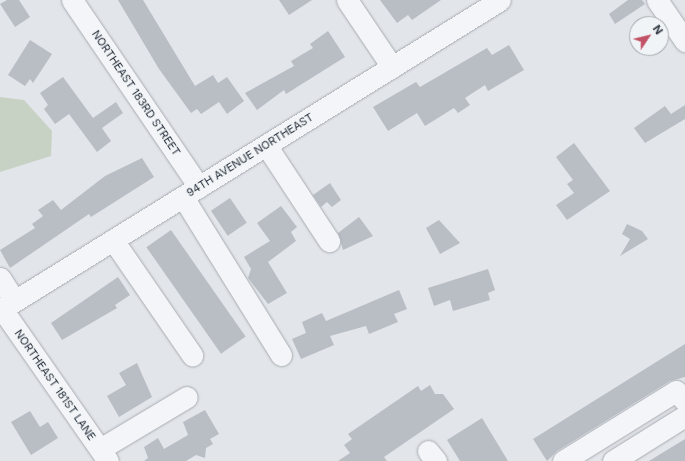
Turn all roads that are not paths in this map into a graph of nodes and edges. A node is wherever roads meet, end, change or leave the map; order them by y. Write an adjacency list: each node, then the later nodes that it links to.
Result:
1 (72, 0): 8 (street, NORTHEAST 183RD STREET)
2 (347, 0): 6 (street)
3 (500, 0): 6 (street, 94TH AVENUE NORTHEAST)
4 (657, 0): 5 (street)
5 (685, 41)
6 (392, 67): 7 (street, 94TH AVENUE NORTHEAST)
7 (266, 145): 8 (street, 94TH AVENUE NORTHEAST); 10 (street)
8 (191, 192): 9 (street, 94TH AVENUE NORTHEAST); 14 (street, NORTHEAST 183RD STREET)
9 (113, 240): 12 (street, 94TH AVENUE NORTHEAST); 13 (street)
10 (329, 241)
11 (0, 278): 12 (street, NORTHEAST 181ST LANE)
12 (6, 307): 18 (street, NORTHEAST 181ST LANE)
13 (192, 354)
14 (281, 355)
15 (680, 396): 19 (street)
16 (187, 397): 18 (street)
17 (685, 416): 20 (street)
18 (104, 455)
19 (563, 461)
20 (613, 461)

